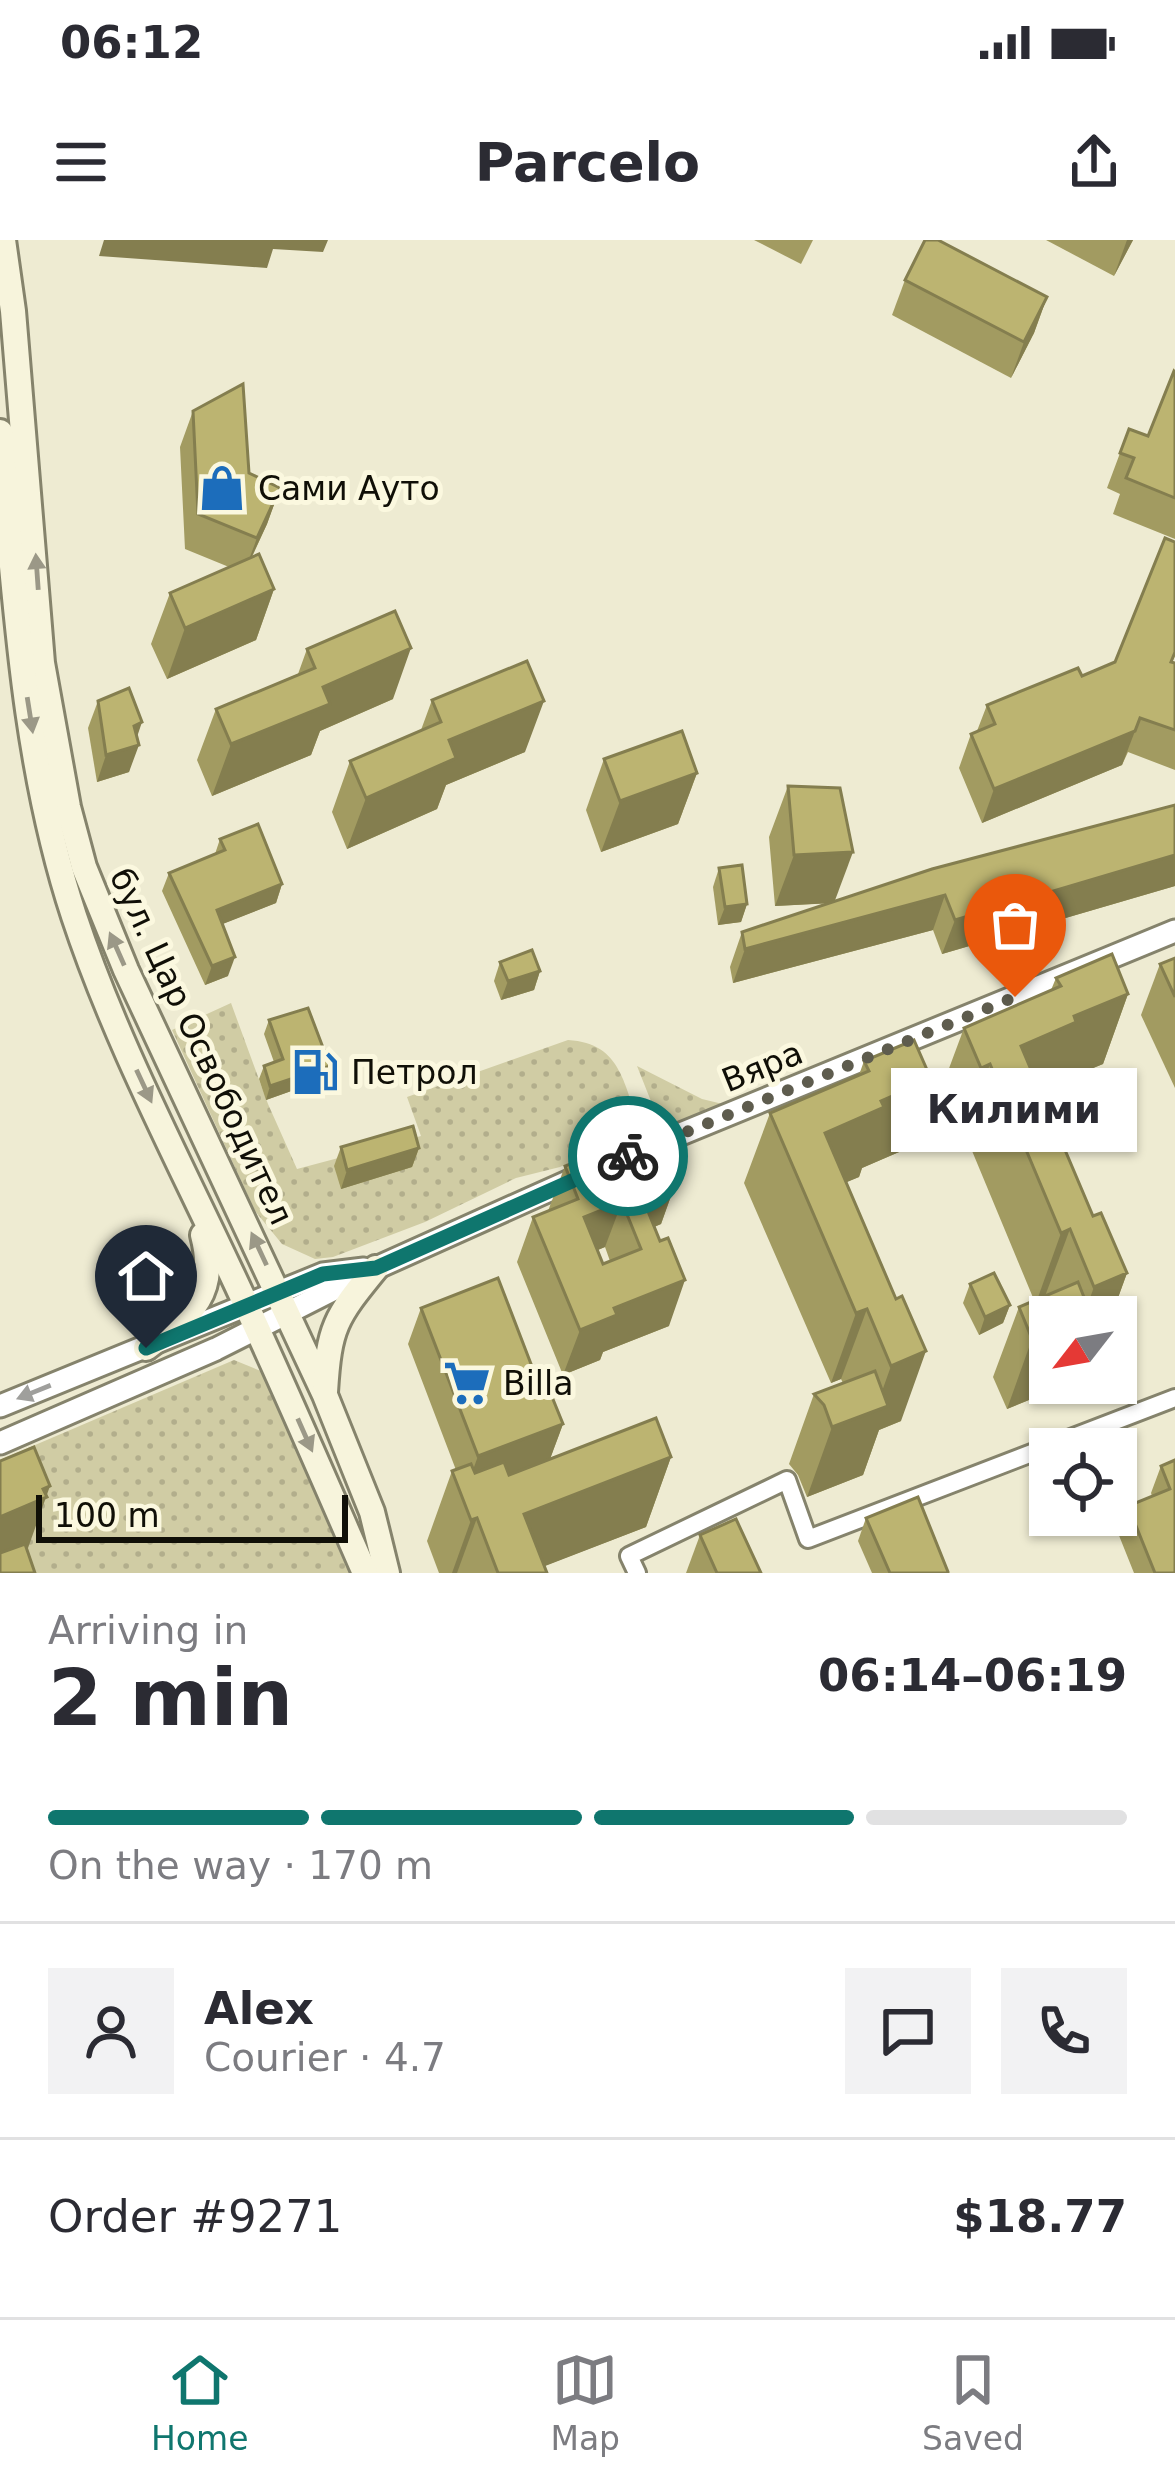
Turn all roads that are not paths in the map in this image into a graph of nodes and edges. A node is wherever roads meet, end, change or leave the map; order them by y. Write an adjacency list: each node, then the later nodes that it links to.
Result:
1 (3, 240): 6 (main road, бул. Цар Освободител, one-way to 1)
2 (0, 432): 4 (main road, бул. Цар Освободител, one-way to 4)
3 (1175, 931): 5 (street, Вяра)
4 (182, 1170): 7 (main road, бул. Цар Освободител); 8 (main road)
5 (376, 1268): 6 (street, Вяра); 9 (main road)
6 (283, 1302): 7 (street, Вяра); 9 (main road, бул. Цар Освободител)
7 (252, 1317): 8 (street); 12 (street); 13 (main road, бул. Цар Освободител, one-way to 13)
8 (146, 1348): 11 (street, one-way to 11)
9 (325, 1395): 14 (main road, бул. Цар Освободител)
10 (1175, 1398): 15 (street)
11 (0, 1406)
12 (0, 1443)
13 (365, 1573)
14 (387, 1573)
15 (637, 1573)

